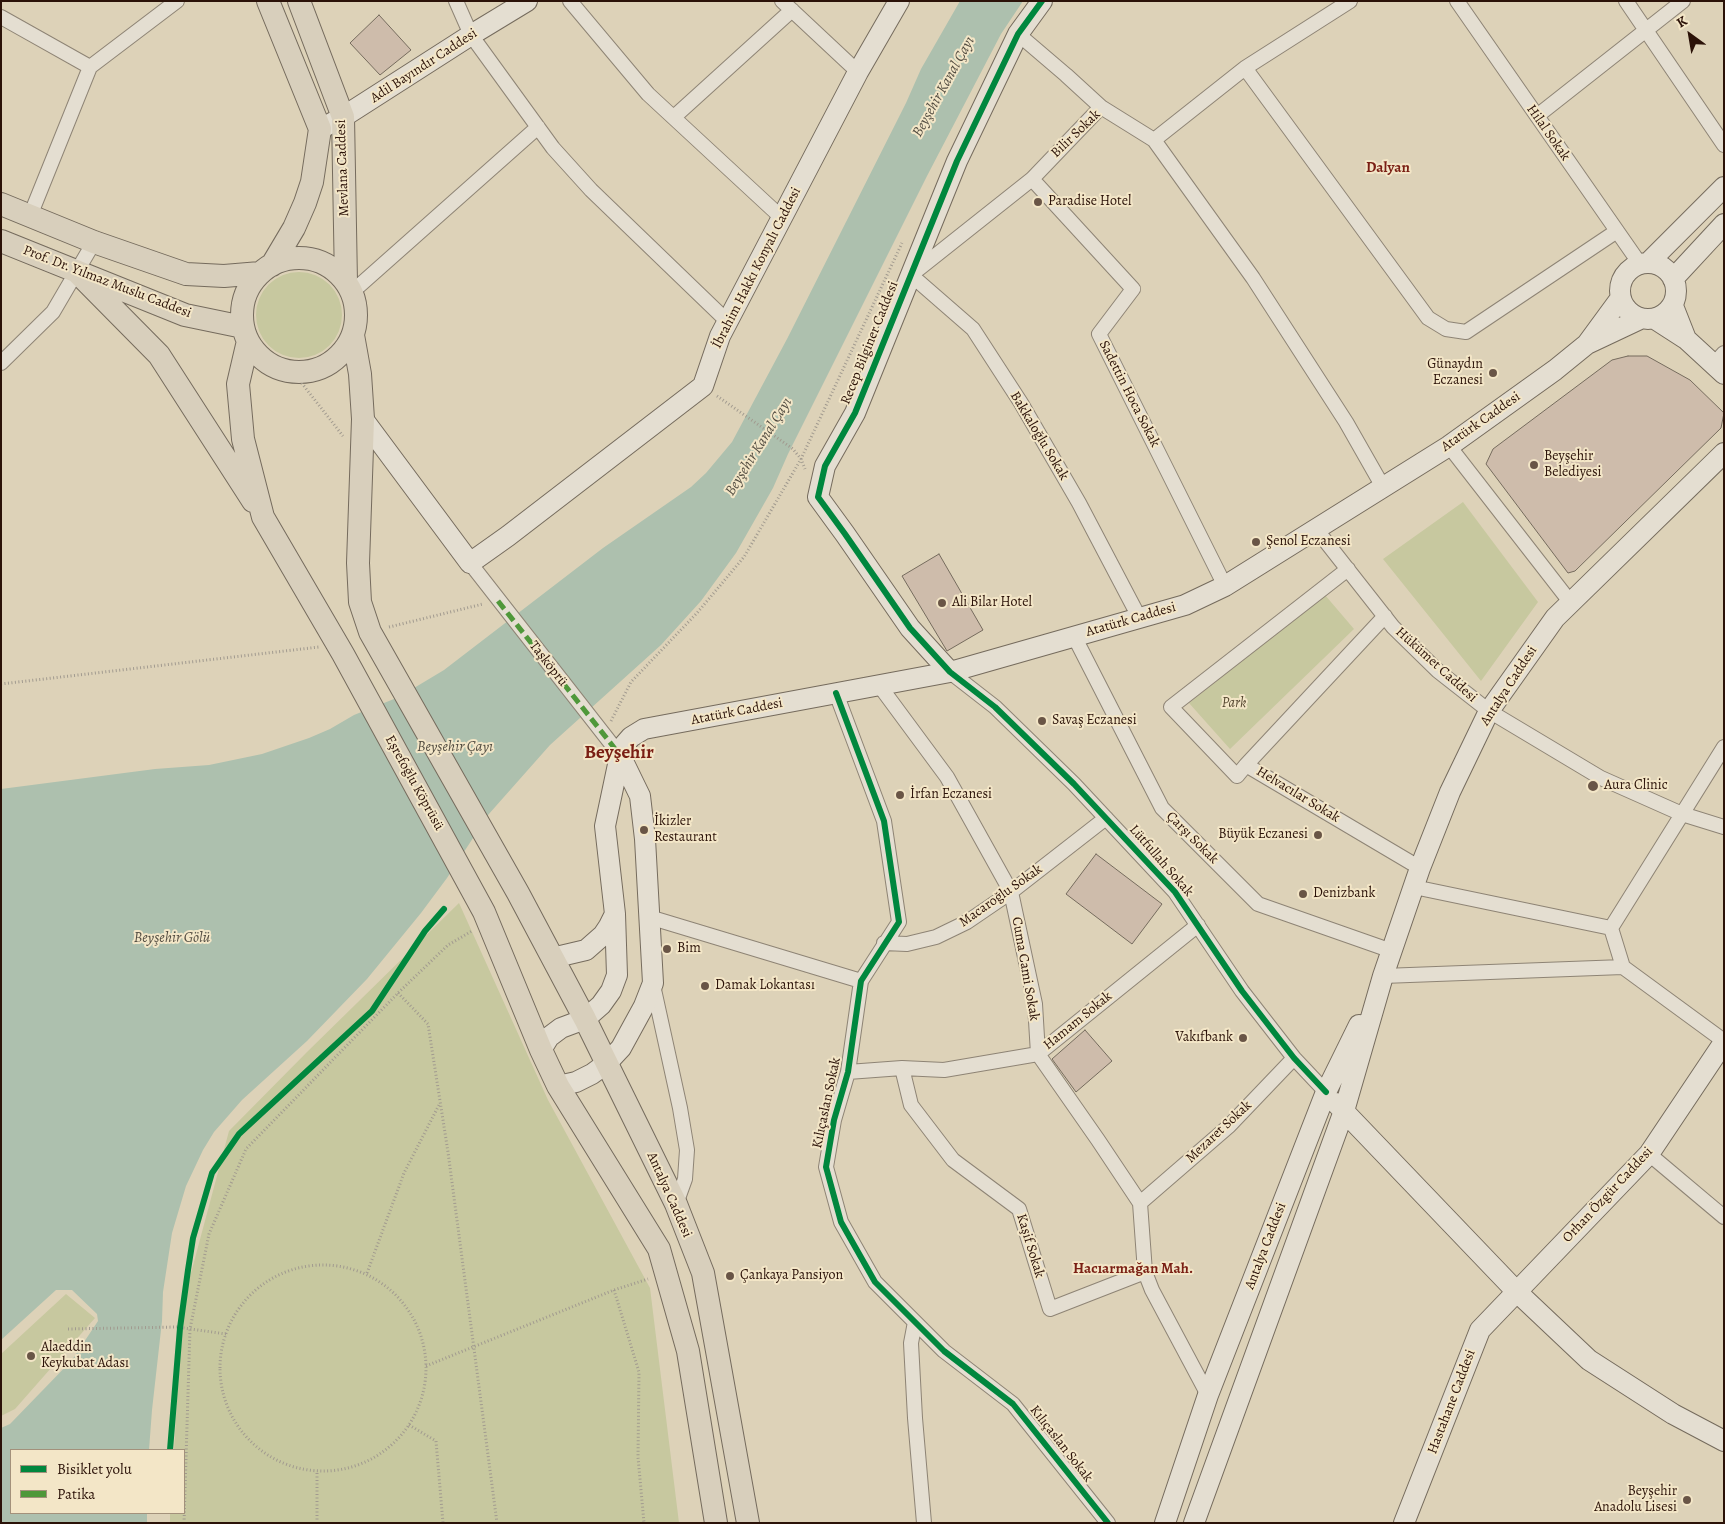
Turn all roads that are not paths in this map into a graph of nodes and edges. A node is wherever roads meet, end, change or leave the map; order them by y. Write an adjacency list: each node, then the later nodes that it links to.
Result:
1 (177, 1): 18 (street)
2 (268, 1): 26 (main road, Mevlana Caddesi)
3 (299, 1): 23 (main road, Mevlana Caddesi)
4 (456, 1): 17 (street)
5 (527, 1): 17 (main road, Adil Bayındır Caddesi)
6 (570, 1): 24 (street)
7 (899, 1): 20 (main road, İbrahim Hakkı Konyalı Caddesi)
8 (1042, 1): 16 (main road, Recep Bilginer Caddesi)
9 (1350, 1): 19 (street)
10 (1457, 1): 22 (street, Hilal Sokak)
11 (1626, 1): 15 (street)
12 (1683, 1): 15 (street)
13 (787, 6): 20 (street); 24 (street)
14 (1, 17): 18 (street)
15 (1646, 30): 22 (street); 28 (street)
16 (1018, 34): 21 (street); 41 (main road, Recep Bilginer Caddesi)
17 (471, 35): 23 (main road, Adil Bayındır Caddesi); 25 (street)
18 (90, 67): 32 (street)
19 (1245, 68): 27 (street); 35 (street)
20 (858, 72): 33 (main road, İbrahim Hakkı Konyalı Caddesi)
21 (1101, 107): 27 (street, Bilir Sokak); 29 (street, Bilir Sokak)
22 (1537, 116): 35 (street, Hilal Sokak)
23 (343, 117): 26 (main road, Adil Bayındır Caddesi); 43 (main road, Mevlana Caddesi)
24 (674, 117): 33 (street)
25 (538, 127): 43 (street); 47 (street)
26 (320, 129): 39 (main road, Mevlana Caddesi)
27 (1154, 140): 57 (street)
28 (1724, 145)
29 (1032, 179): 41 (street, Bilir Sokak); 62 (street, Sadettin Hoca Sokak)
30 (1724, 187): 38 (main road)
31 (1, 204): 32 (main road)
32 (30, 216): 37 (main road)
33 (782, 218): 47 (main road, İbrahim Hakkı Konyalı Caddesi)
34 (1724, 224): 42 (main road)
35 (1617, 232): 38 (street, Hilal Sokak)
36 (1, 241): 40 (main road, Prof. Dr. Yılmaz Muslu Caddesi)
37 (94, 242): 39 (main road); 40 (street)
38 (1644, 263): 42 (main road); 44 (main road)
39 (266, 269): 43 (main road); 48 (main road)
40 (76, 272): 48 (main road, Prof. Dr. Yılmaz Muslu Caddesi); 52 (street); 58 (main road)
41 (910, 276): 65 (street, Bakkaloğlu Sokak); 67 (main road, Recep Bilginer Caddesi)
42 (1673, 279): 45 (main road)
43 (349, 288): 49 (main road)
44 (1620, 299): 46 (main road); 51 (main road)
45 (1673, 306): 46 (main road); 50 (main road)
46 (1648, 319): 50 (main road); 51 (main road)
47 (728, 322): 60 (main road, İbrahim Hakkı Konyalı Caddesi)
48 (246, 334): 49 (main road); 58 (main road)
49 (353, 334): 54 (main road)
50 (1686, 339): 53 (main road)
51 (1586, 344): 55 (main road, Atatürk Caddesi)
52 (1, 363)
53 (1720, 364)
54 (363, 419): 60 (main road); 85 (main road, Antalya Caddesi)
55 (1449, 446): 57 (main road, Atatürk Caddesi); 63 (street)
56 (1724, 454): 63 (main road, Antalya Caddesi)
57 (1384, 487): 59 (main road, Atatürk Caddesi)
58 (263, 517): 92 (main road, Eşrefoğlu Köprüsü)
59 (1316, 529): 61 (street, Hükümet Caddesi); 62 (main road, Atatürk Caddesi)
60 (470, 563): 72 (street, Taşköprü)
61 (1348, 569): 64 (street, Hükümet Caddesi); 73 (street)
62 (1225, 586): 65 (main road, Atatürk Caddesi)
63 (1570, 603): 70 (main road, Antalya Caddesi)
64 (1385, 616): 70 (street, Hükümet Caddesi); 73 (street, Helvacılar Sokak)
65 (1140, 619): 66 (main road, Atatürk Caddesi)
66 (1074, 636): 67 (main road, Atatürk Caddesi); 84 (street, Çarşı Sokak)
67 (950, 672): 68 (main road, Atatürk Caddesi); 75 (street, Lütfullah Sokak)
68 (879, 684): 69 (main road, Atatürk Caddesi); 78 (street, Cuma Cami Sokak)
69 (836, 693): 72 (main road, Atatürk Caddesi); 83 (street, Kılıçaslan Sokak)
70 (1489, 711): 74 (street, Hükümet Caddesi); 77 (main road, Antalya Caddesi)
71 (1724, 747): 74 (street)
72 (620, 755): 79 (main road, Atatürk Caddesi); 80 (main road)
73 (1246, 765): 77 (street, Helvacılar Sokak)
74 (1682, 814): 76 (street, Hükümet Caddesi); 82 (street)
75 (1106, 818): 78 (street, Macaroğlu Sokak); 81 (street, Lütfullah Sokak)
76 (1724, 827)
77 (1417, 877): 82 (street, Helvacılar Sokak); 84 (main road, Antalya Caddesi)
78 (1011, 892): 83 (street, Macaroğlu Sokak); 93 (street, Cuma Cami Sokak)
79 (615, 914): 85 (main road); 90 (main road, Atatürk Caddesi)
80 (649, 917): 88 (street); 89 (main road)
81 (1198, 925): 93 (street, Hamam Sokak); 94 (street, Lütfullah Sokak)
82 (1611, 928): 86 (street)
83 (884, 943): 88 (street, Kılıçaslan Sokak)
84 (1392, 951): 87 (main road, Antalya Caddesi)
85 (552, 958): 90 (main road, Antalya Caddesi)
86 (1623, 966): 87 (street); 91 (street)
87 (1383, 976): 99 (main road, Antalya Caddesi); 100 (main road, Antalya Caddesi)
88 (861, 980): 97 (street, Kılıçaslan Sokak)
89 (652, 983): 95 (main road); 103 (street)
90 (585, 1020): 92 (main road); 95 (main road, Antalya Caddesi)
91 (1724, 1041): 101 (main road, Orhan Özgür Caddesi)
92 (540, 1050): 98 (main road)
93 (1038, 1054): 96 (street, Hamam Sokak); 102 (street)
94 (1294, 1058): 99 (street, Lütfullah Sokak); 102 (street, Mezaret Sokak)
95 (606, 1063): 98 (main road); 103 (main road, Antalya Caddesi)
96 (902, 1068): 97 (street, Hamam Sokak); 105 (street, Kaşif Sokak)
97 (848, 1072): 107 (street, Kılıçaslan Sokak)
98 (558, 1086): 110 (main road)
99 (1326, 1092): 100 (main road); 108 (main road, Antalya Caddesi)
100 (1344, 1111): 106 (main road); 115 (main road, Antalya Caddesi)
101 (1649, 1154): 104 (street); 106 (main road, Orhan Özgür Caddesi)
102 (1140, 1203): 105 (street)
103 (676, 1204): 111 (main road, Antalya Caddesi)
104 (1724, 1217)
105 (1146, 1272): 108 (street)
106 (1517, 1292): 109 (main road); 116 (main road, Hastahane Caddesi)
107 (915, 1322): 112 (street); 113 (street, Kılıçaslan Sokak)
108 (1208, 1395): 114 (main road, Antalya Caddesi)
109 (1724, 1441)
110 (716, 1523)
111 (748, 1523)
112 (924, 1523)
113 (1108, 1523)
114 (1165, 1523)
115 (1194, 1523)
116 (1404, 1523)

